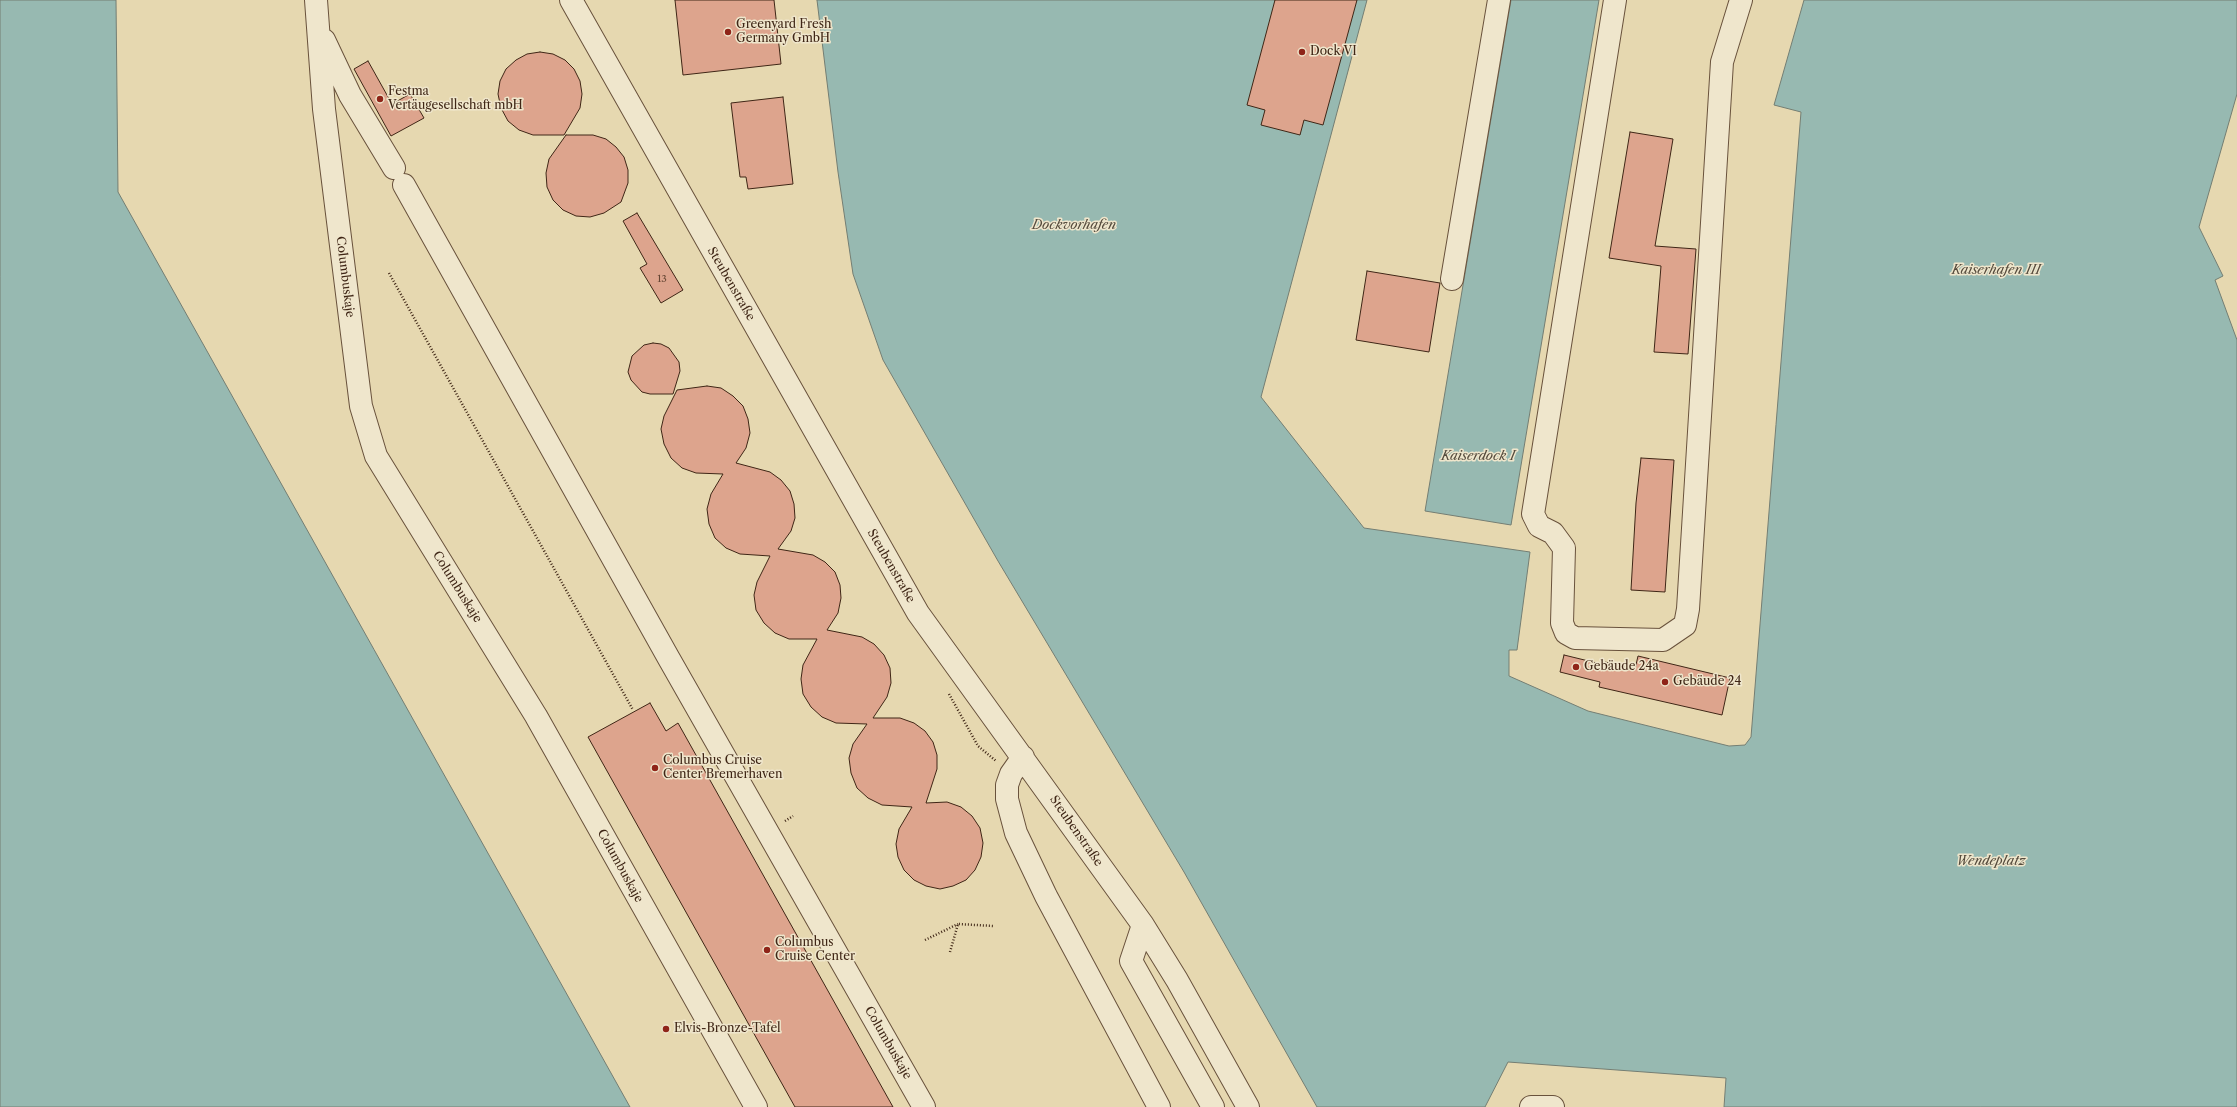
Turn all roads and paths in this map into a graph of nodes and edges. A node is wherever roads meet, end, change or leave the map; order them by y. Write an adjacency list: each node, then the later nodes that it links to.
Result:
1 (571, 0): 9 (street, Steubenstraße)
2 (1499, 0): 7 (street)
3 (1615, 0): 4 (street)
4 (1741, 0)
5 (316, 7): 15 (street, Columbuskaje); 16 (street, Columbuskaje)
6 (389, 273): 8 (path)
7 (1452, 279)
8 (633, 710)
9 (1023, 758): 11 (street, Steubenstraße); 17 (street)
10 (958, 924): 12 (path); 13 (path); 14 (path)
11 (1143, 925): 18 (street); 19 (street, Steubenstraße)
12 (994, 926)
13 (925, 940)
14 (950, 952)
15 (756, 1107)
16 (924, 1107)
17 (1159, 1107)
18 (1213, 1107)
19 (1248, 1107)
20 (1531, 1107): 21 (street)
21 (1552, 1107)

